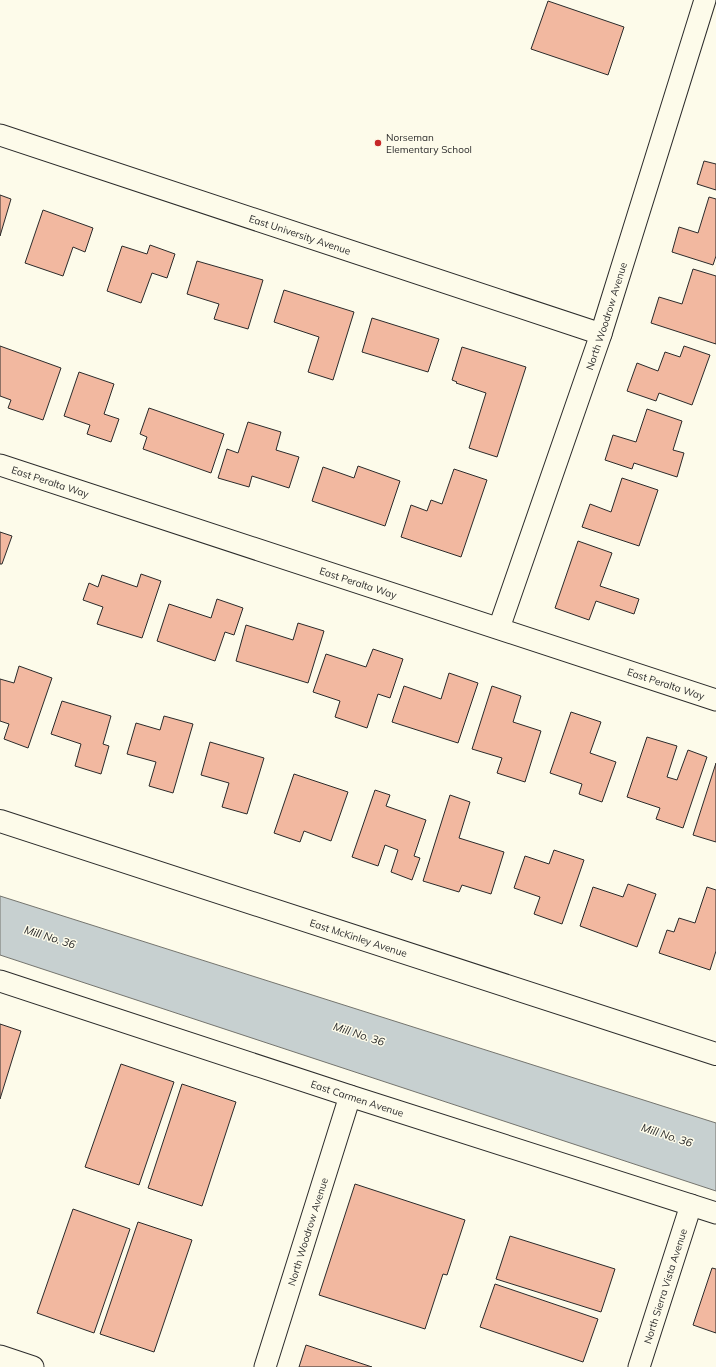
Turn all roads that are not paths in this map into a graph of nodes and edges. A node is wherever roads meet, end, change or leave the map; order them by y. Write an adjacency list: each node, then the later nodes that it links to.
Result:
1 (705, 0): 3 (street, North Woodrow Avenue)
2 (0, 135): 3 (street, East University Avenue)
3 (601, 334): 5 (street, North Woodrow Avenue)
4 (0, 465): 5 (street, East Peralta Way)
5 (499, 628): 6 (street, East Peralta Way)
6 (716, 700)
7 (0, 821): 9 (main road, East McKinley Avenue)
8 (0, 981): 10 (street, East Carmen Avenue)
9 (716, 1054)
10 (350, 1096): 11 (street, East Carmen Avenue); 15 (street, North Woodrow Avenue)
11 (691, 1205): 12 (street, East Carmen Avenue); 16 (street, North Sierra Vista Avenue)
12 (716, 1213)
13 (0, 1356): 14 (street)
14 (33, 1367)
15 (265, 1367)
16 (638, 1367)

